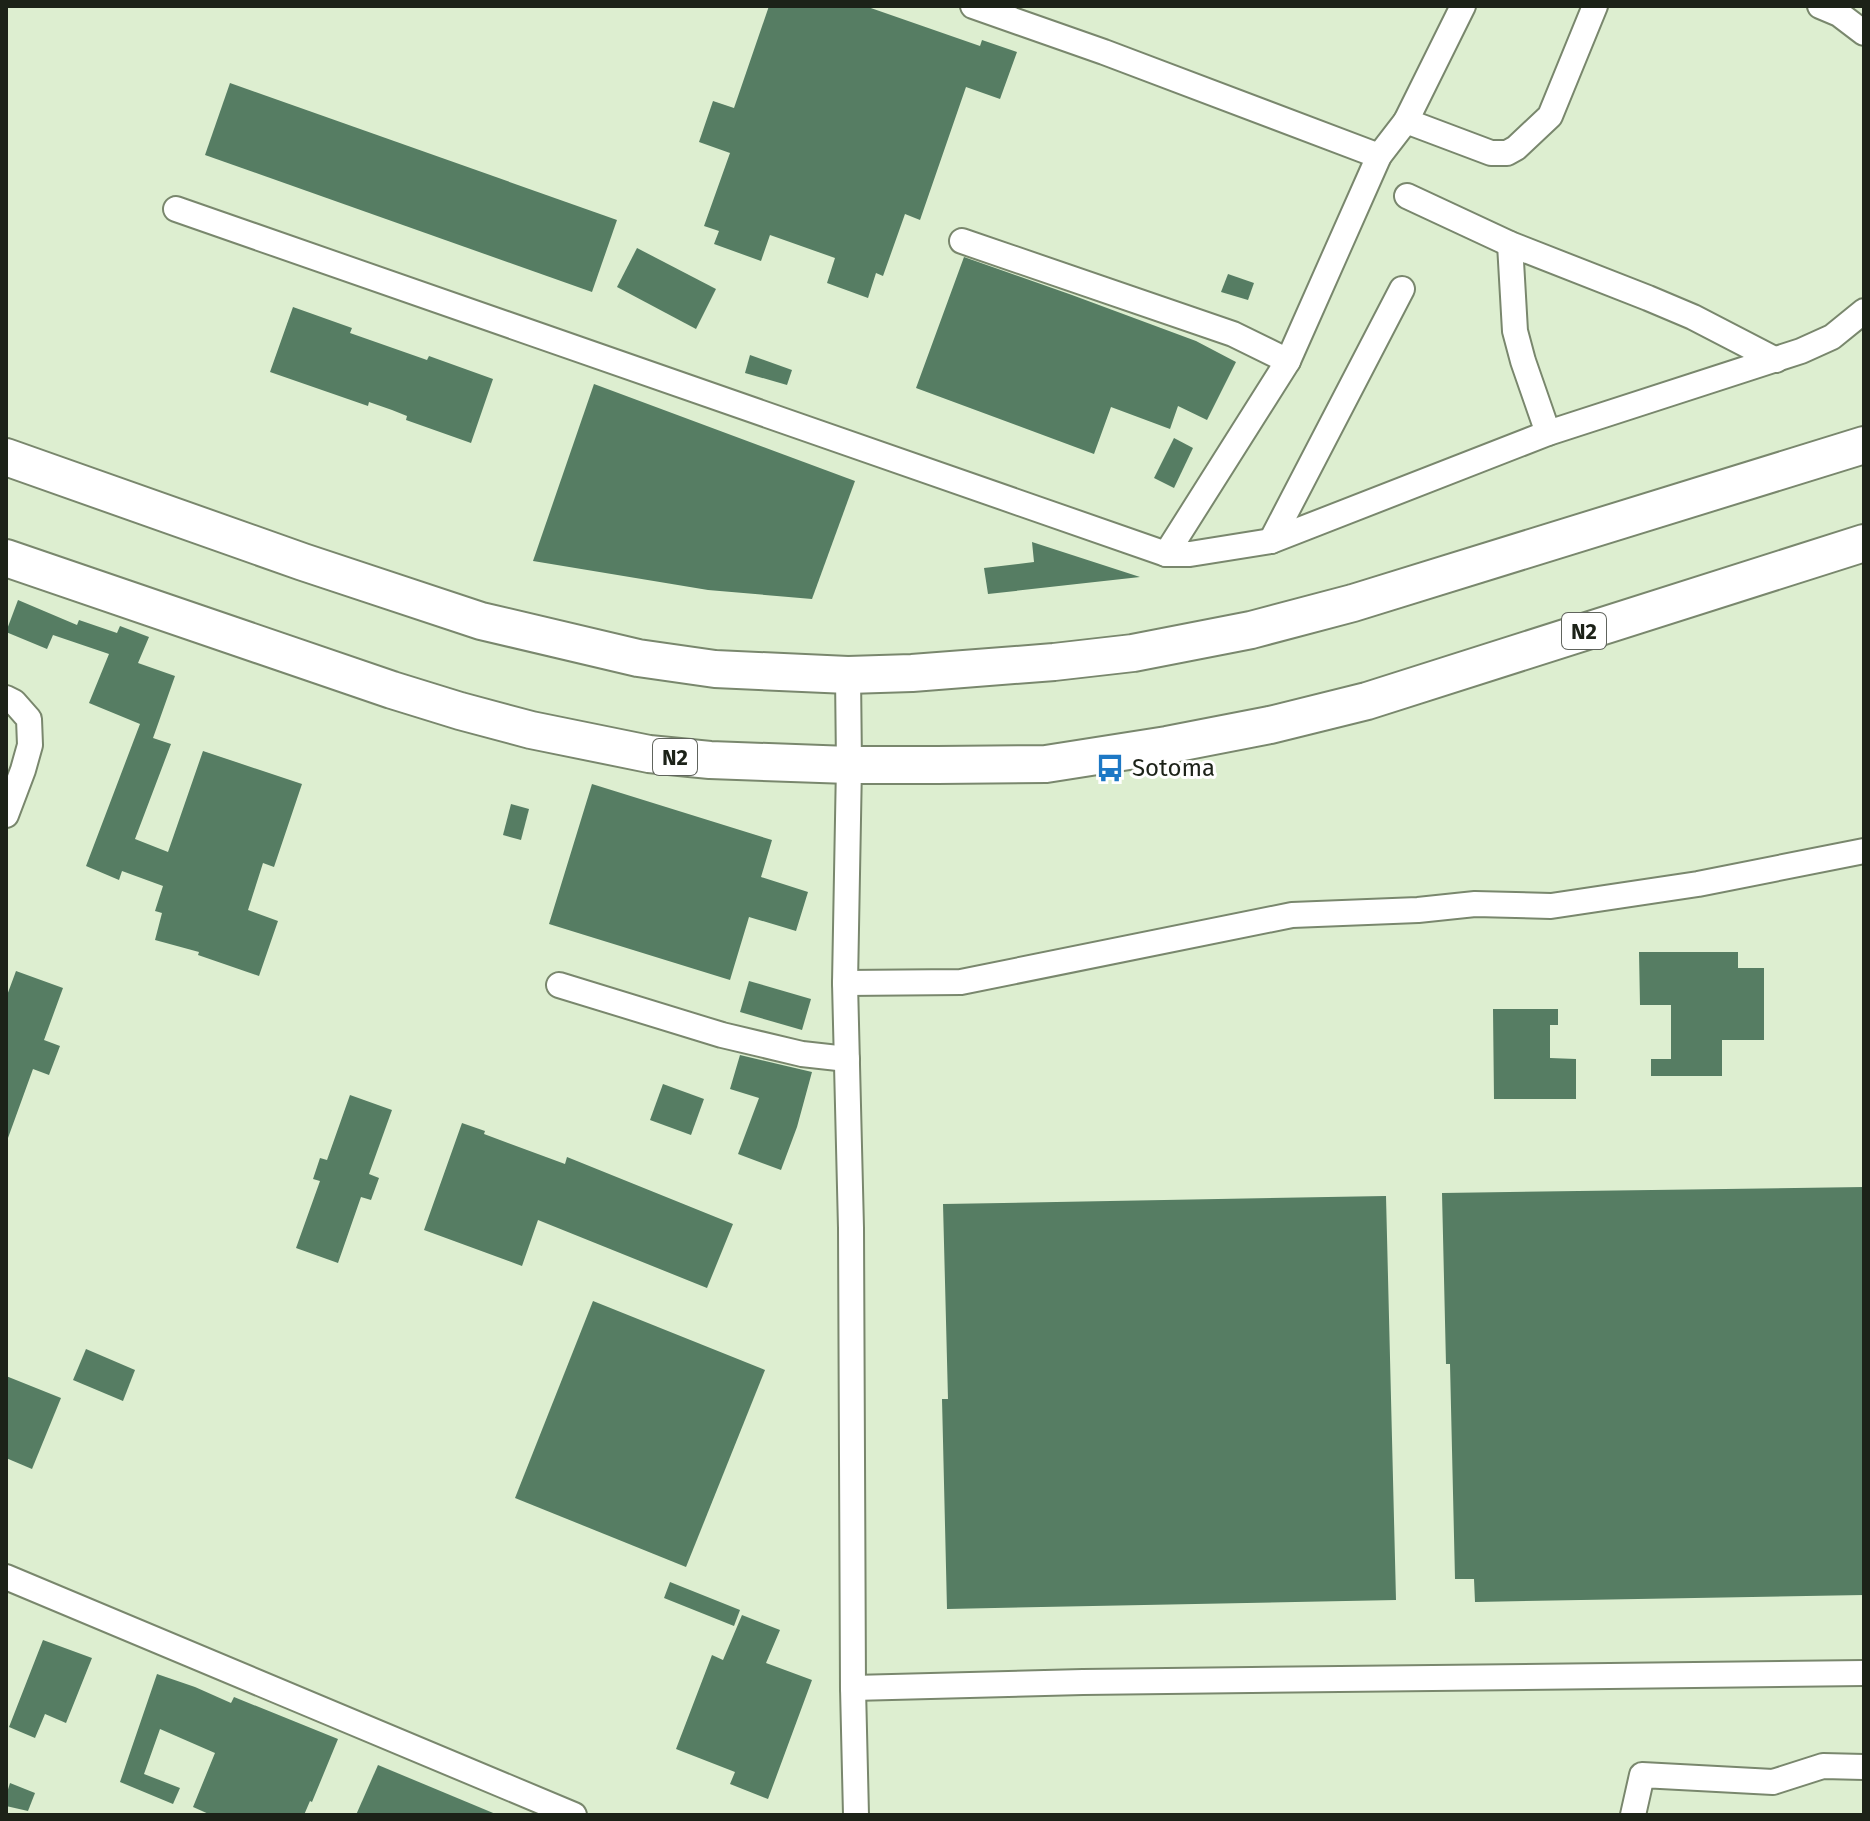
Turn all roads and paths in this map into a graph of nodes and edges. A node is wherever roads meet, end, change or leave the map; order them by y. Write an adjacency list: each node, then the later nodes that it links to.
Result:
1 (973, 6): 7 (street)
2 (1463, 6): 6 (street)
3 (1595, 6): 6 (street)
4 (1820, 6): 5 (street)
5 (1864, 33)
6 (1406, 121): 7 (street)
7 (1379, 156): 15 (street)
8 (1407, 196): 11 (street)
9 (176, 209): 21 (street)
10 (962, 241): 15 (street)
11 (1510, 244): 14 (street); 16 (street)
12 (1402, 289): 19 (street)
13 (1864, 311): 14 (street)
14 (1776, 360): 16 (street)
15 (1288, 361): 21 (street)
16 (1548, 433): 19 (street)
17 (1864, 445): 23 (highway)
18 (6, 457): 23 (highway)
19 (1271, 541): 21 (street)
20 (1864, 543): 25 (highway, N2)
21 (1166, 554)
22 (6, 558): 25 (highway, N2)
23 (848, 675): 25 (street)
24 (6, 698): 26 (street)
25 (849, 765): 28 (street)
26 (6, 815)
27 (1864, 851): 28 (street)
28 (845, 983): 30 (street)
29 (559, 985): 30 (street)
30 (847, 1059): 33 (street)
31 (6, 1577): 35 (street)
32 (1864, 1673): 33 (street)
33 (853, 1688): 36 (street)
34 (1864, 1767): 37 (street)
35 (574, 1815)
36 (856, 1815)
37 (1633, 1815)

